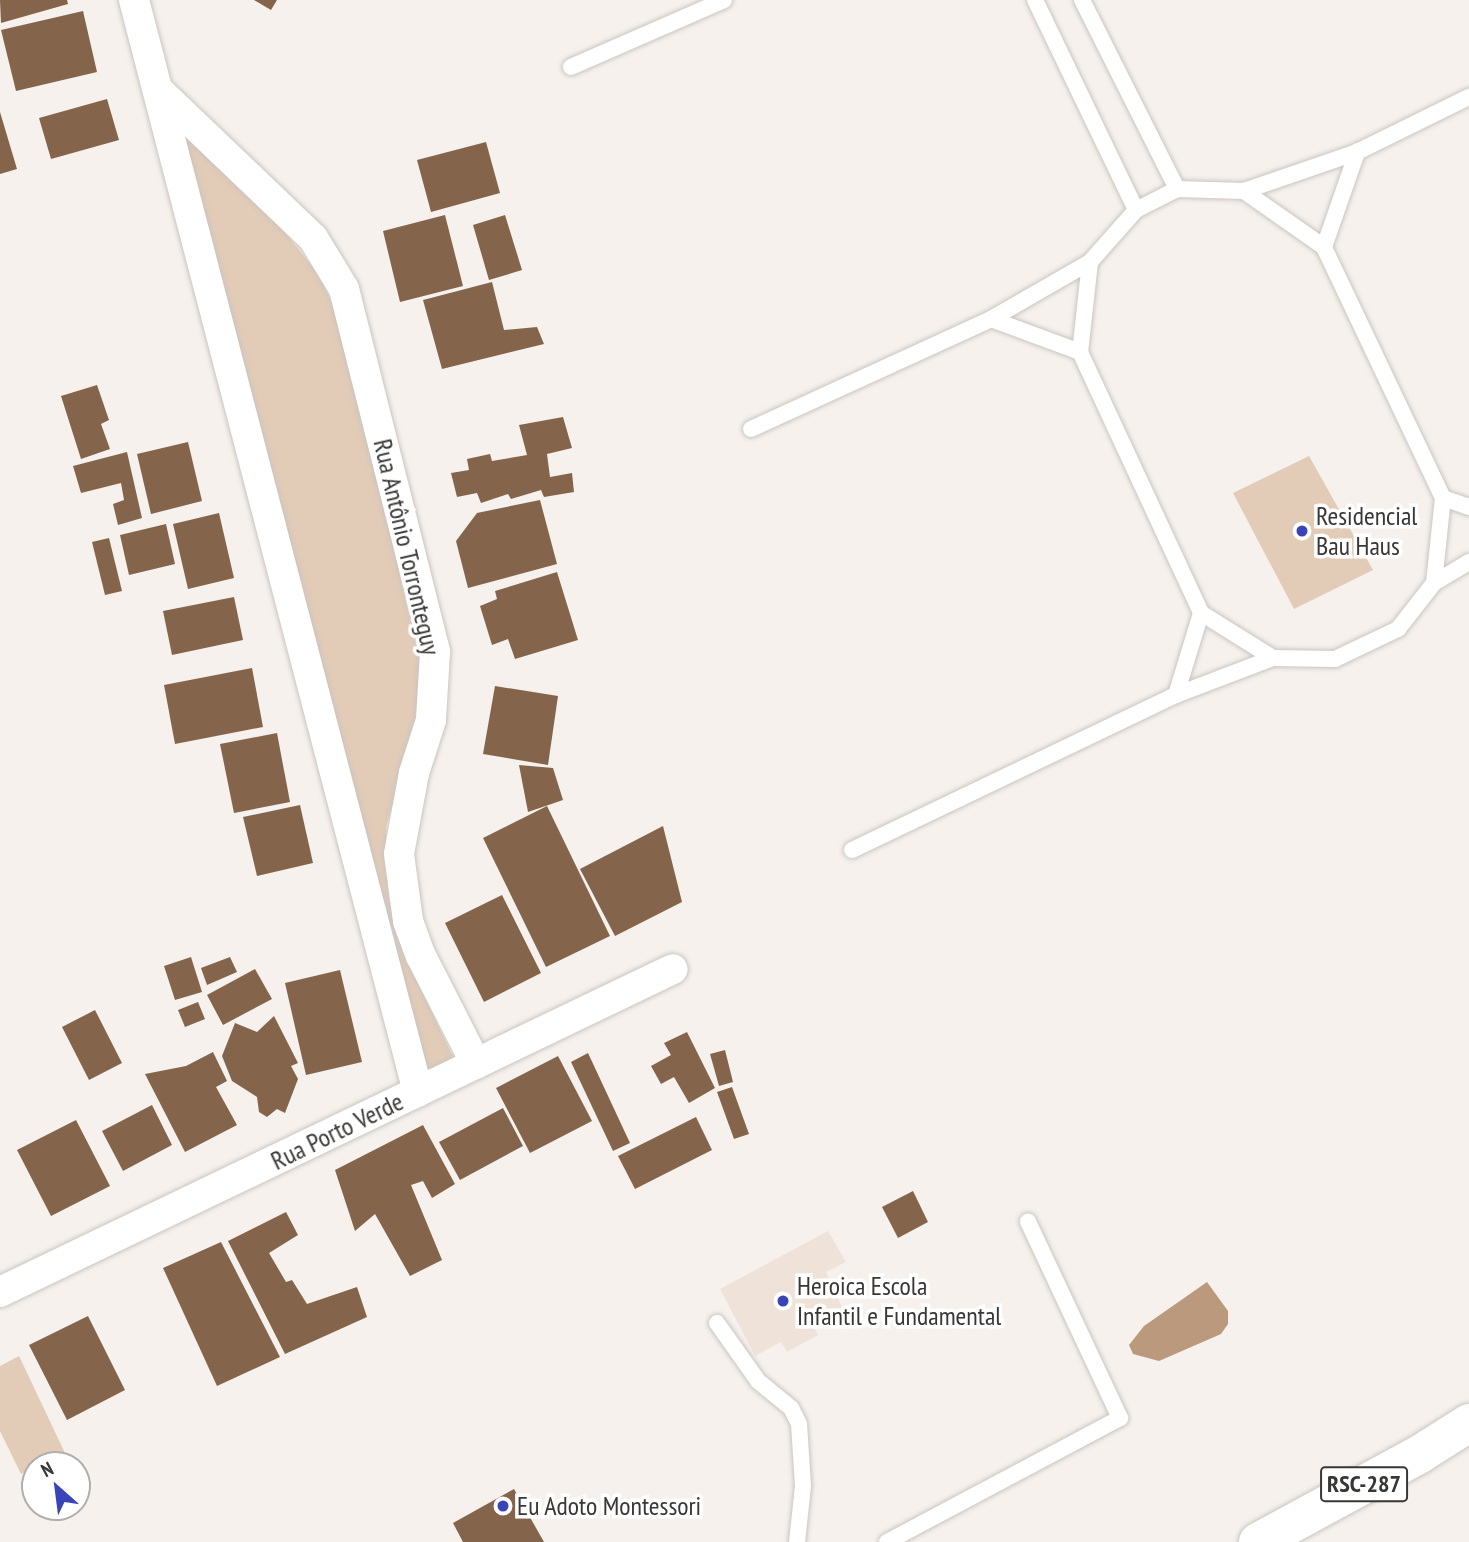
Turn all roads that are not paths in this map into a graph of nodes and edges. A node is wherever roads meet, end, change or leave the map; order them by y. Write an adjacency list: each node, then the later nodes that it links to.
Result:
1 (134, 0): 6 (street)
2 (724, 0): 5 (lane)
3 (1035, 0): 11 (lane)
4 (1082, 0): 9 (lane)
5 (571, 67)
6 (158, 90): 26 (street, Rua Antônio Torronteguy); 27 (street)
7 (1469, 97): 8 (lane)
8 (1357, 152): 10 (lane); 12 (lane)
9 (1177, 189): 10 (lane); 11 (lane)
10 (1244, 191): 12 (lane)
11 (1136, 210): 13 (lane)
12 (1324, 247): 17 (lane)
13 (1090, 262): 14 (lane); 15 (lane)
14 (991, 319): 15 (lane); 16 (lane)
15 (1080, 352): 21 (lane)
16 (751, 429)
17 (1443, 498): 18 (lane); 20 (lane)
18 (1469, 507)
19 (1469, 562): 20 (lane)
20 (1434, 583): 22 (lane)
21 (1201, 613): 22 (lane); 23 (lane)
22 (1273, 658): 23 (lane)
23 (1176, 695): 24 (lane)
24 (852, 850)
25 (673, 969): 26 (street, Rua Porto Verde)
26 (476, 1064): 27 (street, Rua Porto Verde)
27 (418, 1092): 29 (street, Rua Porto Verde)
28 (1028, 1222): 33 (lane)
29 (0, 1293)
30 (717, 1323): 32 (lane)
31 (1469, 1423): 34 (highway, RSC-287)
32 (797, 1542)
33 (887, 1542)
34 (1258, 1542)

